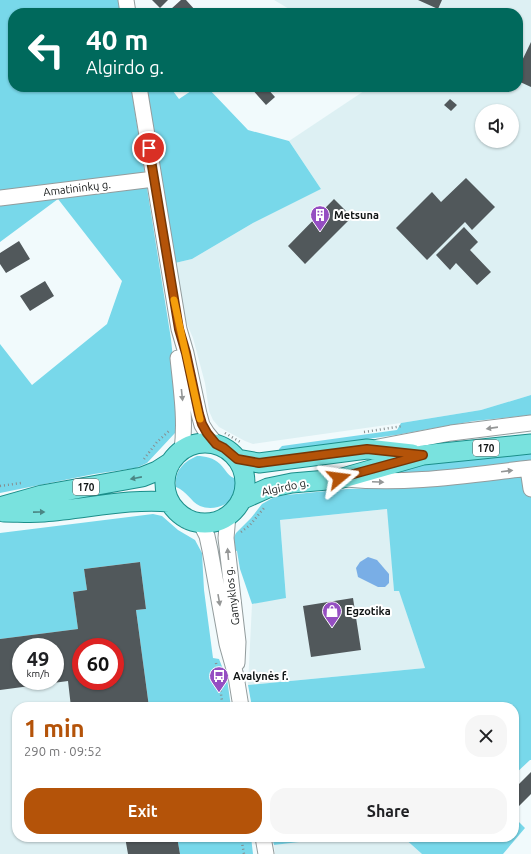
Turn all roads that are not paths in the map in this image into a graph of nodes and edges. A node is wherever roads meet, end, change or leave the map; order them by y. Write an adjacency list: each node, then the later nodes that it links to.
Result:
1 (140, 92): 2 (street)
2 (154, 179): 3 (street, Amatininkų g.); 4 (street)
3 (0, 198)
4 (179, 329): 6 (street); 11 (street, one-way to 11)
5 (531, 423): 8 (street, one-way to 8)
6 (218, 438): 9 (main road, Algirdo g.); 11 (main road)
7 (531, 444): 10 (main road, Algirdo g. / 170)
8 (367, 449): 9 (main road, Algirdo g. / 170); 10 (main road, Algirdo g. / 170)
9 (242, 452): 15 (main road, Algirdo g.)
10 (423, 455): 13 (main road, Algirdo g. / 170)
11 (176, 456): 16 (main road, 170, one-way to 16); 17 (main road)
12 (529, 469): 13 (street, one-way to 12); 14 (street)
13 (339, 478): 15 (main road, Algirdo g. / 170)
14 (531, 489)
15 (241, 500): 19 (main road, Algirdo g.)
16 (0, 507)
17 (171, 509): 18 (main road, 170, one-way to 17); 20 (main road)
18 (0, 512)
19 (228, 515): 20 (main road); 21 (street, Gamyklos g., one-way to 19)
20 (196, 527): 21 (street, Gamyklos g., one-way to 21)
21 (236, 676): 22 (street, Gamyklos g.)
22 (240, 702)
23 (264, 842): 24 (street)
24 (266, 854)

